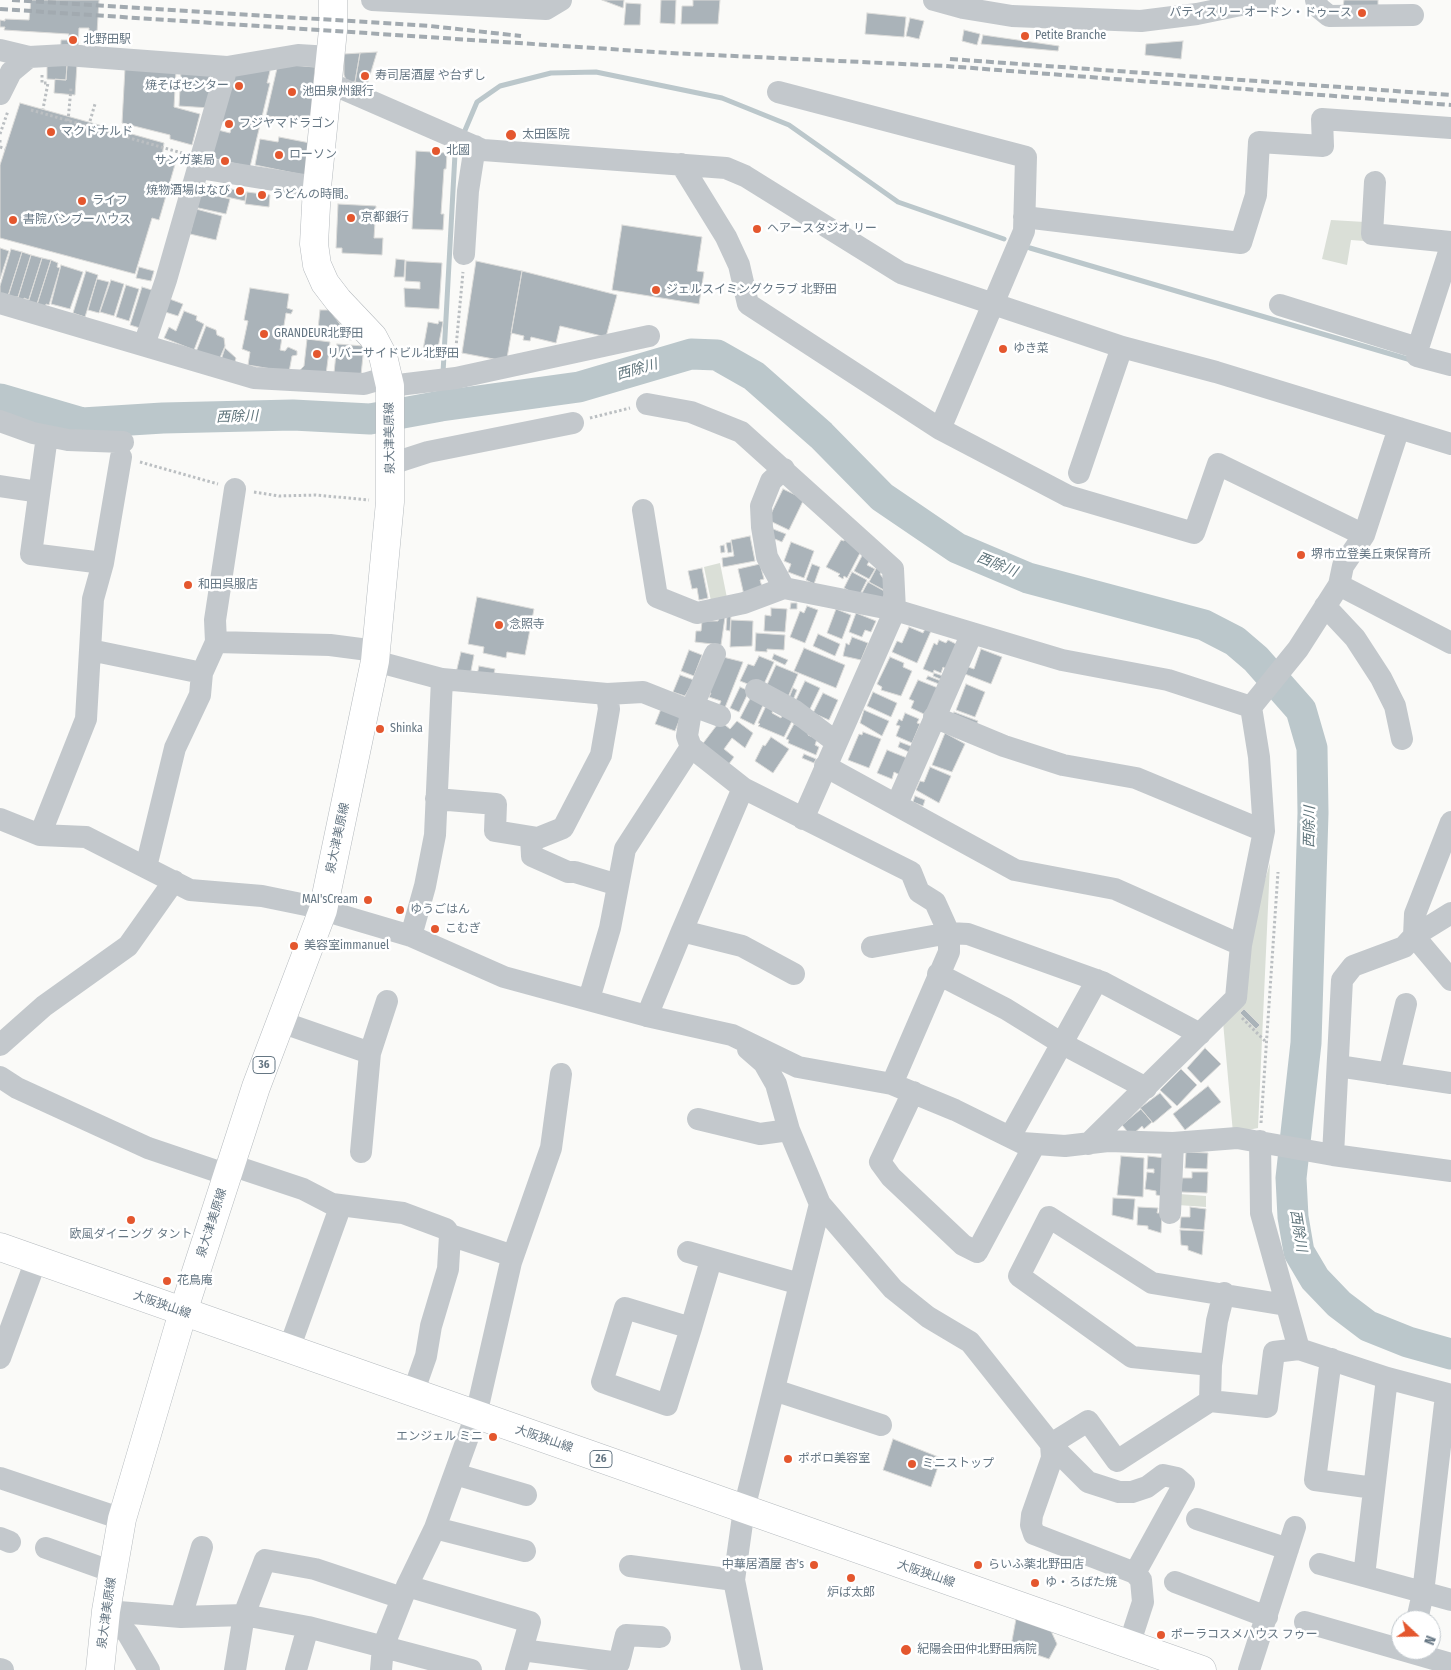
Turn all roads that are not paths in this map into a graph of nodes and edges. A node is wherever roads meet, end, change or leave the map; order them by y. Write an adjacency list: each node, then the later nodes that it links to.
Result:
1 (333, 0): 12 (main road, 泉大津美原線 / 36)
2 (372, 0): 3 (street)
3 (561, 0)
4 (1265, 0): 7 (street)
5 (1316, 0): 8 (street)
6 (947, 2): 7 (street)
7 (1078, 10)
8 (1413, 15)
9 (0, 50): 10 (street)
10 (36, 56): 11 (street); 14 (street)
11 (228, 67): 12 (street); 18 (street)
12 (328, 69): 16 (street); 20 (main road, 泉大津美原線 / 36)
13 (778, 92): 21 (street)
14 (5, 99)
15 (1451, 128): 21 (street)
16 (474, 146): 17 (street); 24 (street)
17 (681, 164): 26 (street); 38 (street)
18 (199, 168): 20 (street); 29 (street)
19 (1375, 182): 22 (street)
20 (317, 187): 33 (main road, 泉大津美原線 / 36)
21 (1024, 217): 26 (street)
22 (1451, 242)
23 (1451, 246): 31 (street)
24 (464, 254)
25 (0, 303): 29 (street)
26 (991, 304): 30 (street); 38 (street)
27 (1280, 305): 31 (street)
28 (649, 336): 33 (street)
29 (144, 345): 33 (street)
30 (1122, 346): 37 (street); 43 (street)
31 (1418, 348): 32 (street)
32 (1451, 365)
33 (389, 386): 41 (main road, 泉大津美原線 / 36)
34 (647, 404): 42 (street)
35 (0, 422): 39 (street)
36 (573, 423): 41 (street)
37 (1399, 428): 40 (street); 48 (street)
38 (940, 429): 48 (street)
39 (47, 436): 46 (street); 49 (street)
40 (1451, 444)
41 (391, 459): 59 (main road, 泉大津美原線 / 36)
42 (784, 469): 51 (street); 53 (street)
43 (1079, 473)
44 (0, 486): 46 (street)
45 (235, 489): 55 (street)
46 (39, 492): 49 (street)
47 (642, 510): 51 (street)
48 (1364, 535): 50 (street)
49 (103, 563): 57 (street)
50 (1339, 585): 52 (street); 56 (street)
51 (784, 588): 53 (street)
52 (1325, 606): 64 (street); 68 (street)
53 (895, 610): 54 (street); 69 (street)
54 (972, 633): 64 (street); 67 (street)
55 (216, 642): 59 (street); 60 (street)
56 (1451, 644)
57 (90, 650): 60 (street); 79 (street)
58 (716, 654): 65 (street)
59 (376, 656): 61 (street); 84 (main road, 泉大津美原線 / 36)
60 (202, 673): 81 (street)
61 (442, 679): 63 (street); 73 (street)
62 (756, 690): 69 (street)
63 (607, 694): 65 (street); 80 (street)
64 (1253, 704): 78 (street)
65 (692, 709): 66 (street); 70 (street)
66 (720, 716)
67 (934, 717): 74 (street); 78 (street)
68 (1402, 739)
69 (836, 742): 71 (street)
70 (691, 747): 72 (street); 83 (street)
71 (826, 766): 74 (street); 76 (street)
72 (743, 788): 76 (street); 86 (street)
73 (436, 799): 80 (street); 88 (street)
74 (897, 804): 90 (street)
75 (0, 819): 79 (street)
76 (803, 819): 87 (street)
77 (1451, 822): 89 (street)
78 (1264, 831): 90 (street)
79 (40, 834): 81 (street)
80 (531, 837): 83 (street)
81 (146, 868): 82 (street)
82 (174, 881): 84 (street); 104 (street)
83 (618, 885): 96 (street)
84 (323, 910): 88 (street); 100 (main road, 泉大津美原線 / 36)
85 (1451, 913): 89 (street)
86 (682, 931): 92 (street); 99 (street)
87 (949, 933): 91 (street); 93 (street); 94 (street)
88 (411, 936): 96 (street)
89 (1414, 936): 95 (street); 106 (street)
90 (1241, 945): 102 (street)
91 (872, 947)
92 (794, 974)
93 (938, 974): 103 (street); 113 (street)
94 (1097, 980): 102 (street); 103 (street)
95 (1451, 980)
96 (589, 999): 99 (street)
97 (387, 1001): 105 (street)
98 (1406, 1004): 109 (street)
99 (647, 1016): 101 (street)
100 (281, 1022): 105 (street); 125 (main road, 泉大津美原線 / 36)
101 (732, 1034): 107 (street); 112 (street)
102 (1200, 1034): 114 (street)
103 (1061, 1043): 114 (street); 118 (street)
104 (0, 1044)
105 (370, 1053): 123 (street)
106 (1338, 1066): 109 (street); 124 (street)
107 (798, 1067): 112 (street); 113 (street)
108 (561, 1074): 133 (street)
109 (1389, 1074): 111 (street)
110 (0, 1077): 125 (street)
111 (1451, 1083)
112 (776, 1084): 117 (street)
113 (892, 1084): 115 (street)
114 (1146, 1088): 122 (street)
115 (913, 1092): 118 (street); 121 (street)
116 (698, 1120): 117 (street)
117 (789, 1130): 127 (street)
118 (1010, 1137): 121 (street)
119 (1267, 1142): 120 (street); 124 (street); 138 (street)
120 (1173, 1143): 122 (street); 129 (street)
121 (1035, 1144): 122 (street)
122 (1088, 1144)
123 (361, 1152)
124 (1326, 1154): 126 (street)
125 (229, 1170): 128 (street); 139 (main road, 泉大津美原線 / 36)
126 (1451, 1171)
127 (820, 1204): 136 (street); 153 (street)
128 (341, 1205): 130 (street); 141 (street)
129 (1170, 1213)
130 (450, 1235): 133 (street); 148 (street)
131 (0, 1247): 134 (main road, 大阪狭山線 / 26)
132 (688, 1252): 135 (street)
133 (513, 1256): 151 (street)
134 (36, 1260): 139 (main road, 大阪狭山線 / 26); 143 (street)
135 (711, 1260): 136 (street); 140 (street)
136 (800, 1284): 147 (street)
137 (1224, 1293): 138 (street); 145 (street); 145 (street)
138 (1286, 1305): 142 (street)
139 (182, 1312): 141 (main road, 大阪狭山線 / 26); 159 (main road, 泉大津美原線 / 36)
140 (691, 1328): 140 (street)
141 (289, 1349): 148 (main road, 大阪狭山線 / 26)
142 (1299, 1349): 144 (street); 150 (street)
143 (0, 1358)
144 (1331, 1359): 146 (street); 156 (street)
145 (1211, 1365): 150 (street)
146 (1387, 1378): 149 (street); 156 (street)
147 (774, 1390): 152 (street); 158 (street)
148 (413, 1392): 151 (main road, 大阪狭山線 / 26)
149 (1449, 1395): 175 (street)
150 (1210, 1401): 153 (street)
151 (476, 1415): 154 (street); 158 (main road, 大阪狭山線 / 26)
152 (881, 1425)
153 (1052, 1451): 170 (street); 170 (street)
154 (455, 1474): 157 (street); 161 (street)
155 (0, 1478): 159 (street)
156 (1374, 1488): 171 (street)
157 (526, 1495)
158 (744, 1509): 172 (street); 185 (main road, 大阪狭山線 / 26)
159 (122, 1518): 169 (main road, 泉大津美原線 / 36)
160 (1197, 1519): 165 (street)
161 (435, 1528): 166 (street); 174 (street)
162 (1295, 1528): 165 (street)
163 (202, 1547): 180 (street)
164 (46, 1548): 169 (street)
165 (1288, 1549): 181 (street)
166 (524, 1551)
167 (1320, 1564): 171 (street)
168 (630, 1566): 172 (street)
169 (112, 1572): 178 (main road, 泉大津美原線 / 36)
170 (1136, 1573): 185 (street)
171 (1364, 1576): 175 (street)
172 (734, 1580): 199 (street)
173 (1175, 1582): 181 (street)
174 (404, 1592): 179 (street); 186 (street); 188 (street)
175 (1422, 1592): 176 (street); 177 (street)
176 (1451, 1600)
177 (1419, 1610)
178 (106, 1611): 180 (street); 193 (main road, 泉大津美原線 / 36); 194 (street)
179 (244, 1615): 180 (street); 183 (street); 195 (street)
180 (181, 1617)
181 (1268, 1617): 201 (street)
182 (1305, 1622): 187 (street)
183 (308, 1627): 186 (street); 196 (street)
184 (660, 1637): 188 (street)
185 (1129, 1644): 190 (main road, 大阪狭山線 / 26)
186 (383, 1647): 192 (street); 197 (street)
187 (1391, 1652)
188 (519, 1660)
189 (1423, 1660): 191 (street)
190 (1163, 1662): 200 (main road, 大阪狭山線 / 26)
191 (1451, 1664)
192 (447, 1667): 198 (street)
193 (100, 1670)
194 (149, 1670)
195 (235, 1670)
196 (296, 1670)
197 (381, 1670)
198 (471, 1670)
199 (752, 1670)
200 (1202, 1670)
201 (1249, 1670)

